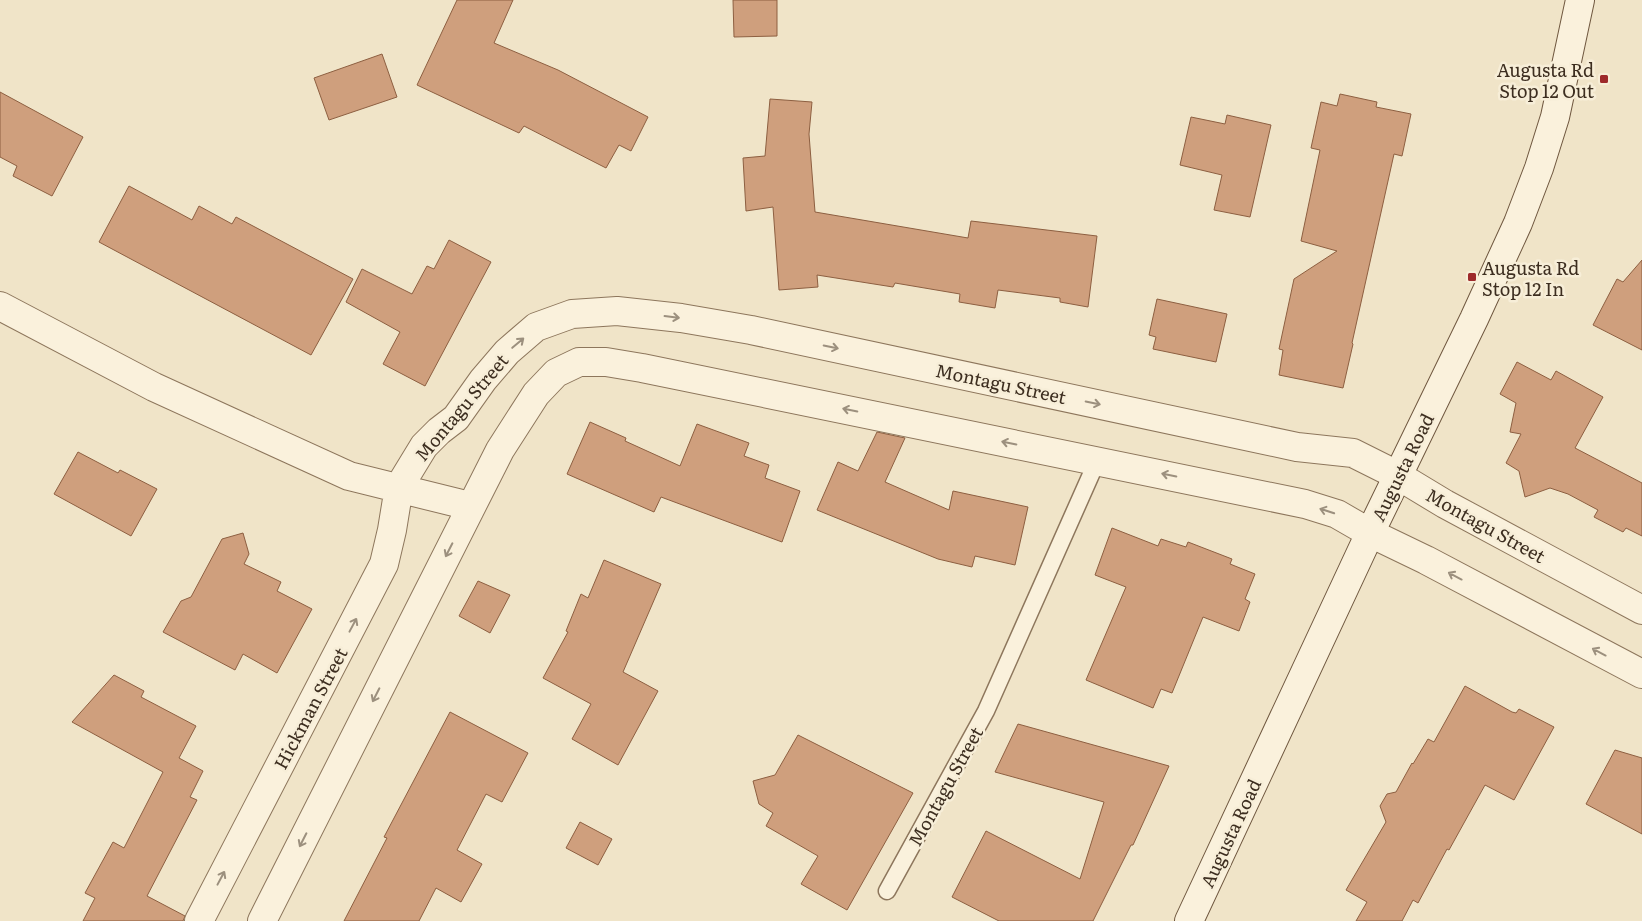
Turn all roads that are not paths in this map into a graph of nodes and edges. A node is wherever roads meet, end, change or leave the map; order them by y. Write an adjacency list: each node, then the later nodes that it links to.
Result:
1 (1580, 0): 4 (street, Augusta Road)
2 (0, 306): 5 (street)
3 (1097, 460): 6 (street, one-way to 6); 7 (street, one-way to 3); 10 (lane, Montagu Street)
4 (1397, 475): 5 (street, Montagu Street, one-way to 4); 7 (street, Augusta Road); 8 (street, Montagu Street)
5 (399, 487): 6 (street); 11 (street, Hickman Street, one-way to 5)
6 (470, 506): 12 (street, one-way to 12)
7 (1370, 534): 9 (street, one-way to 7); 13 (street, Augusta Road)
8 (1642, 610)
9 (1642, 674)
10 (887, 891)
11 (199, 921)
12 (262, 921)
13 (1189, 921)

